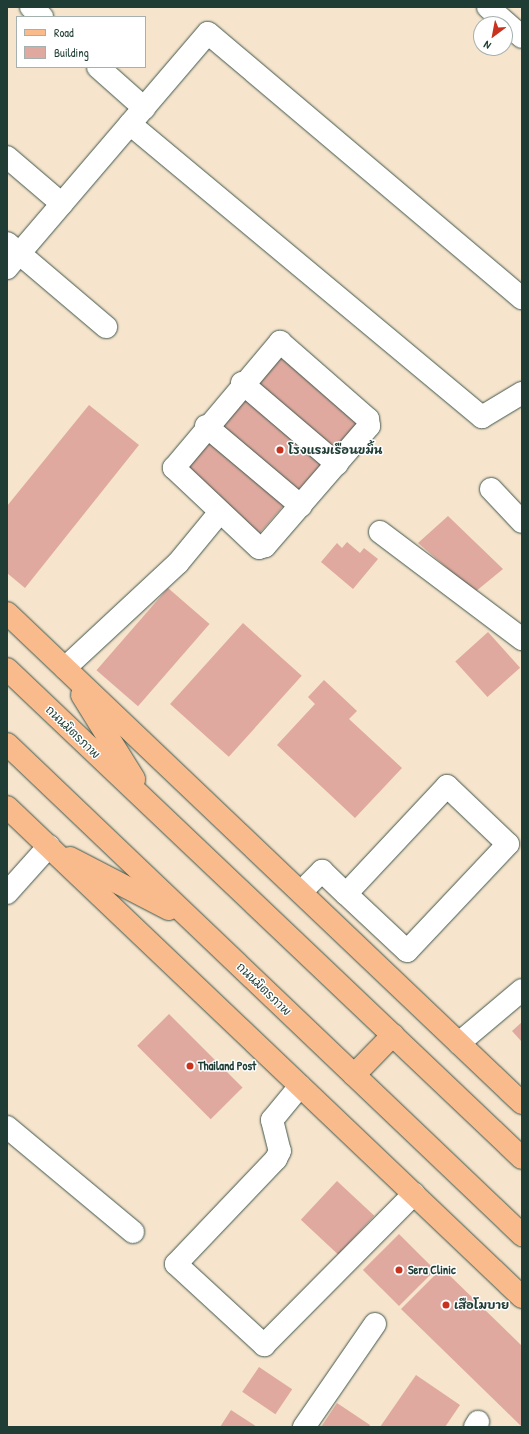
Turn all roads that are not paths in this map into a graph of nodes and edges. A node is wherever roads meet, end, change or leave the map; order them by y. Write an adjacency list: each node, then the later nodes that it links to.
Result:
1 (31, 7): 3 (street)
2 (488, 7): 4 (street)
3 (41, 16)
4 (522, 37)
5 (99, 68): 6 (street)
6 (144, 108): 7 (street); 11 (street)
7 (130, 124): 9 (street); 14 (street)
8 (7, 157): 9 (street)
9 (62, 204): 10 (street)
10 (11, 255): 12 (street)
11 (522, 298)
12 (106, 327)
13 (242, 382): 15 (street); 16 (street); 16 (street)
14 (522, 393)
15 (206, 426): 18 (street); 19 (street)
16 (336, 464): 18 (street)
17 (491, 489): 20 (street)
18 (301, 506): 19 (street)
19 (220, 512): 24 (street)
20 (522, 522)
21 (380, 532): 23 (street)
22 (7, 613): 24 (main road)
23 (519, 632)
24 (65, 668): 27 (main road); 30 (main road)
25 (7, 669): 27 (main road, ถนนมิตรภาพ)
26 (7, 744): 33 (main road, ถนนมิตรภาพ)
27 (151, 806): 35 (main road, ถนนมิตรภาพ)
28 (7, 807): 29 (main road)
29 (49, 846): 31 (street); 33 (main road); 38 (main road)
30 (301, 892): 32 (street); 36 (main road)
31 (7, 893)
32 (346, 894): 32 (street)
33 (192, 920): 37 (main road, ถนนมิตรภาพ)
34 (522, 990): 36 (street)
35 (393, 1036): 37 (main road); 41 (main road, ถนนมิตรภาพ)
36 (459, 1043): 39 (main road)
37 (354, 1075): 44 (main road, ถนนมิตรภาพ)
38 (300, 1086): 42 (main road); 42 (street)
39 (522, 1103)
40 (7, 1127): 43 (street)
41 (522, 1158)
42 (414, 1194): 45 (main road)
43 (133, 1232)
44 (522, 1235)
45 (522, 1297)
46 (375, 1324): 47 (street)
47 (304, 1427)

